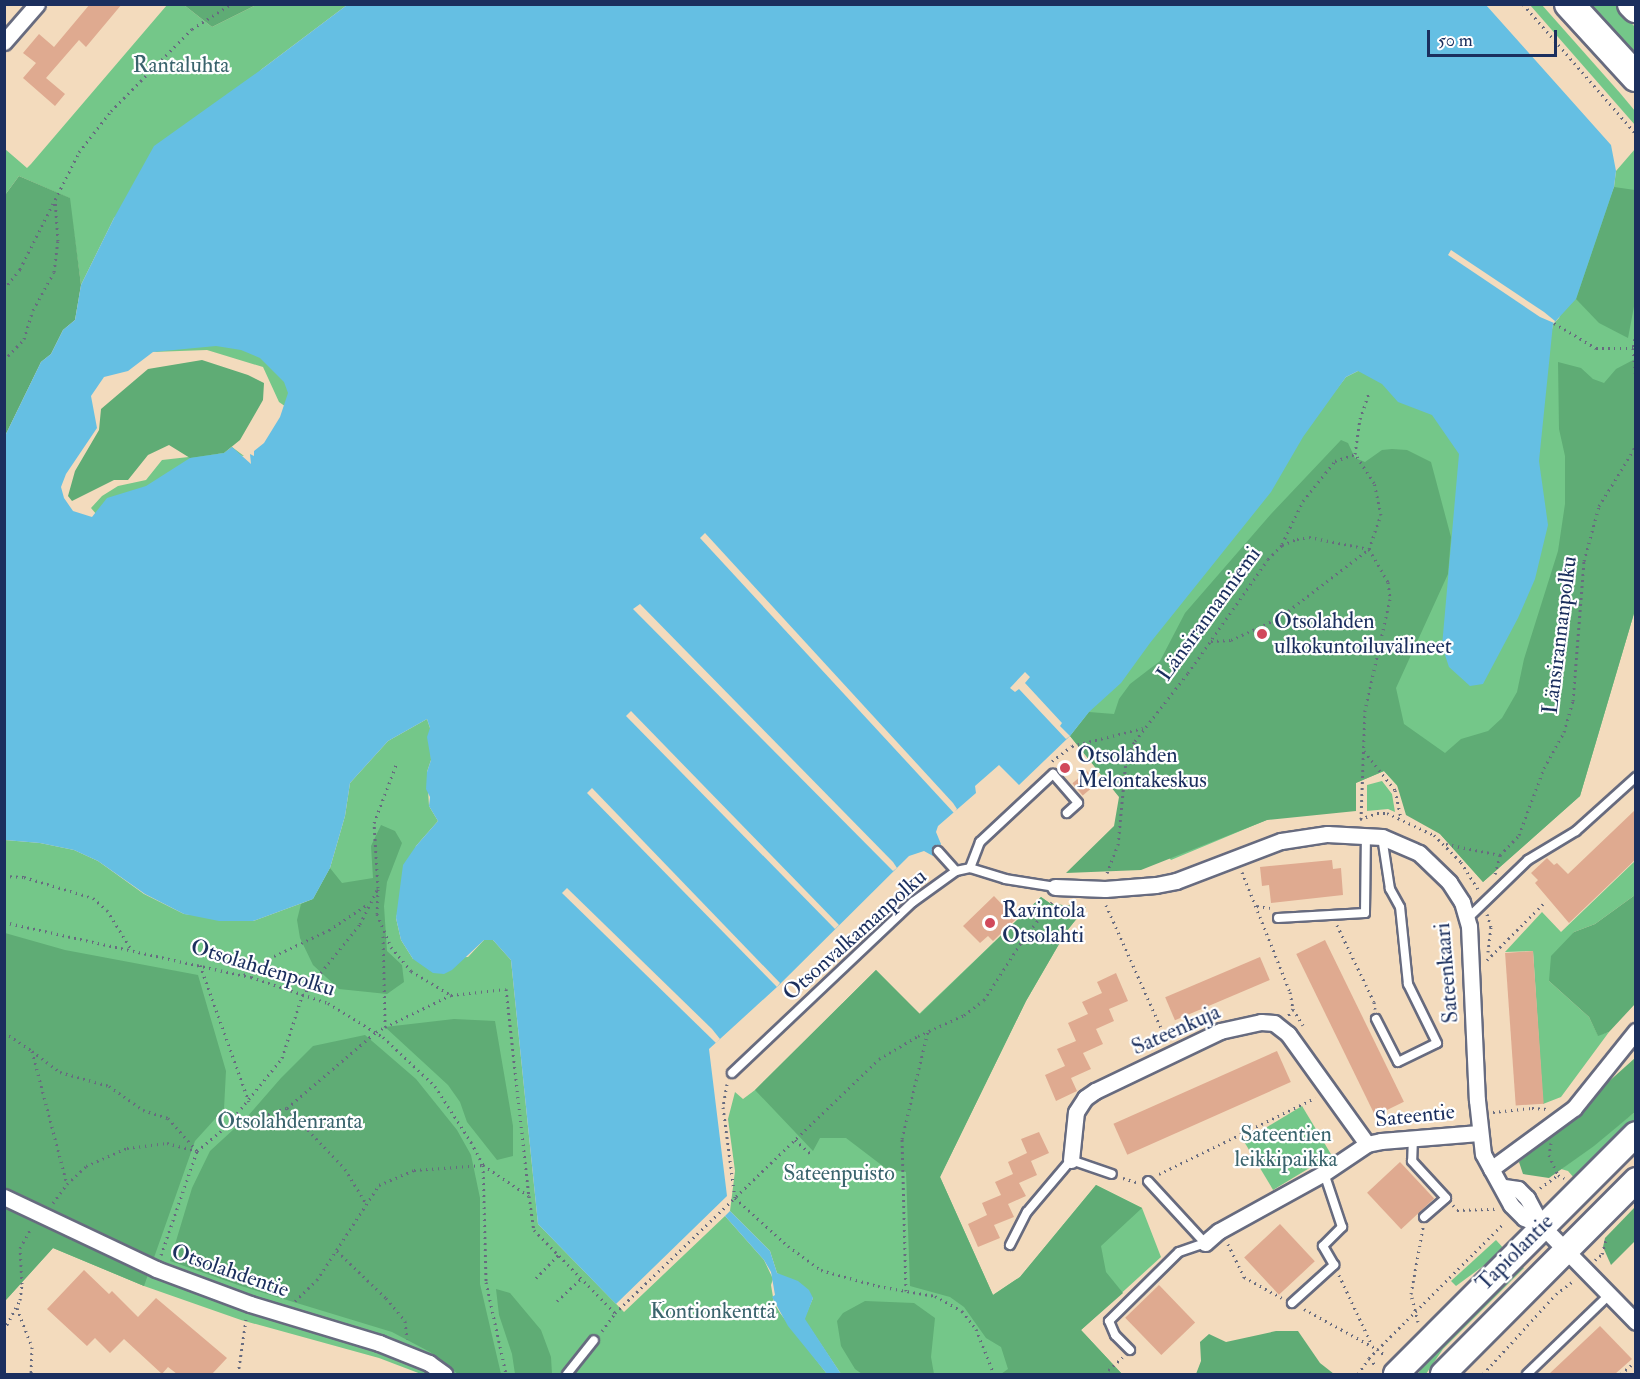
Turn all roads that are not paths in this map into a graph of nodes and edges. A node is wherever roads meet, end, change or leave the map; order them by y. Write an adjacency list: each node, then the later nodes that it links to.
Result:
1 (38, 4): 5 (street)
2 (1569, 4): 6 (highway)
3 (1632, 4): 4 (highway)
4 (1635, 8)
5 (4, 42)
6 (1633, 76)
7 (1635, 777): 16 (lane)
8 (1067, 813): 12 (lane)
9 (1363, 827): 10 (street, Sateenkaari); 14 (street, Sateenkaari); 15 (lane)
10 (1382, 837): 16 (street, Sateenkaari); 17 (lane)
11 (938, 851): 13 (lane)
12 (970, 868): 13 (lane, Otsonvalkamanpolku); 14 (lane, Otsonvalkamanpolku)
13 (956, 871): 19 (lane, Otsonvalkamanpolku)
14 (1055, 892)
15 (1278, 918)
16 (1467, 918): 20 (street, Sateenkaari)
17 (1376, 1019)
18 (1635, 1031): 25 (street)
19 (732, 1073)
20 (1479, 1133): 22 (street, Sateentie); 25 (street, Sateenkaari)
21 (1635, 1134): 32 (main road, Tapiolantie)
22 (1413, 1137): 23 (street, Sateentie); 31 (lane)
23 (1367, 1144): 24 (street, Sateenkuja); 26 (street, Sateentie)
24 (1071, 1160): 27 (lane); 34 (lane)
25 (1491, 1169): 32 (street, Sateenkaari)
26 (1324, 1173): 33 (street, Sateentie); 37 (lane)
27 (1112, 1174)
28 (1635, 1180): 35 (main road, Tapiolantie)
29 (1148, 1181): 33 (lane)
30 (4, 1197): 42 (street, Otsolahdentie)
31 (1424, 1217)
32 (1542, 1226): 35 (street, Sateenkaari); 41 (main road, Tapiolantie)
33 (1205, 1243): 40 (lane)
34 (1010, 1245)
35 (1567, 1250): 36 (street, Sateenkaari); 44 (main road, Tapiolantie)
36 (1609, 1296): 38 (street, Sateenkaari); 45 (lane)
37 (1292, 1303)
38 (1635, 1320)
39 (594, 1340): 43 (lane)
40 (1130, 1350)
41 (1386, 1370)
42 (444, 1374)
43 (567, 1374)
44 (1443, 1374)
45 (1527, 1374)

